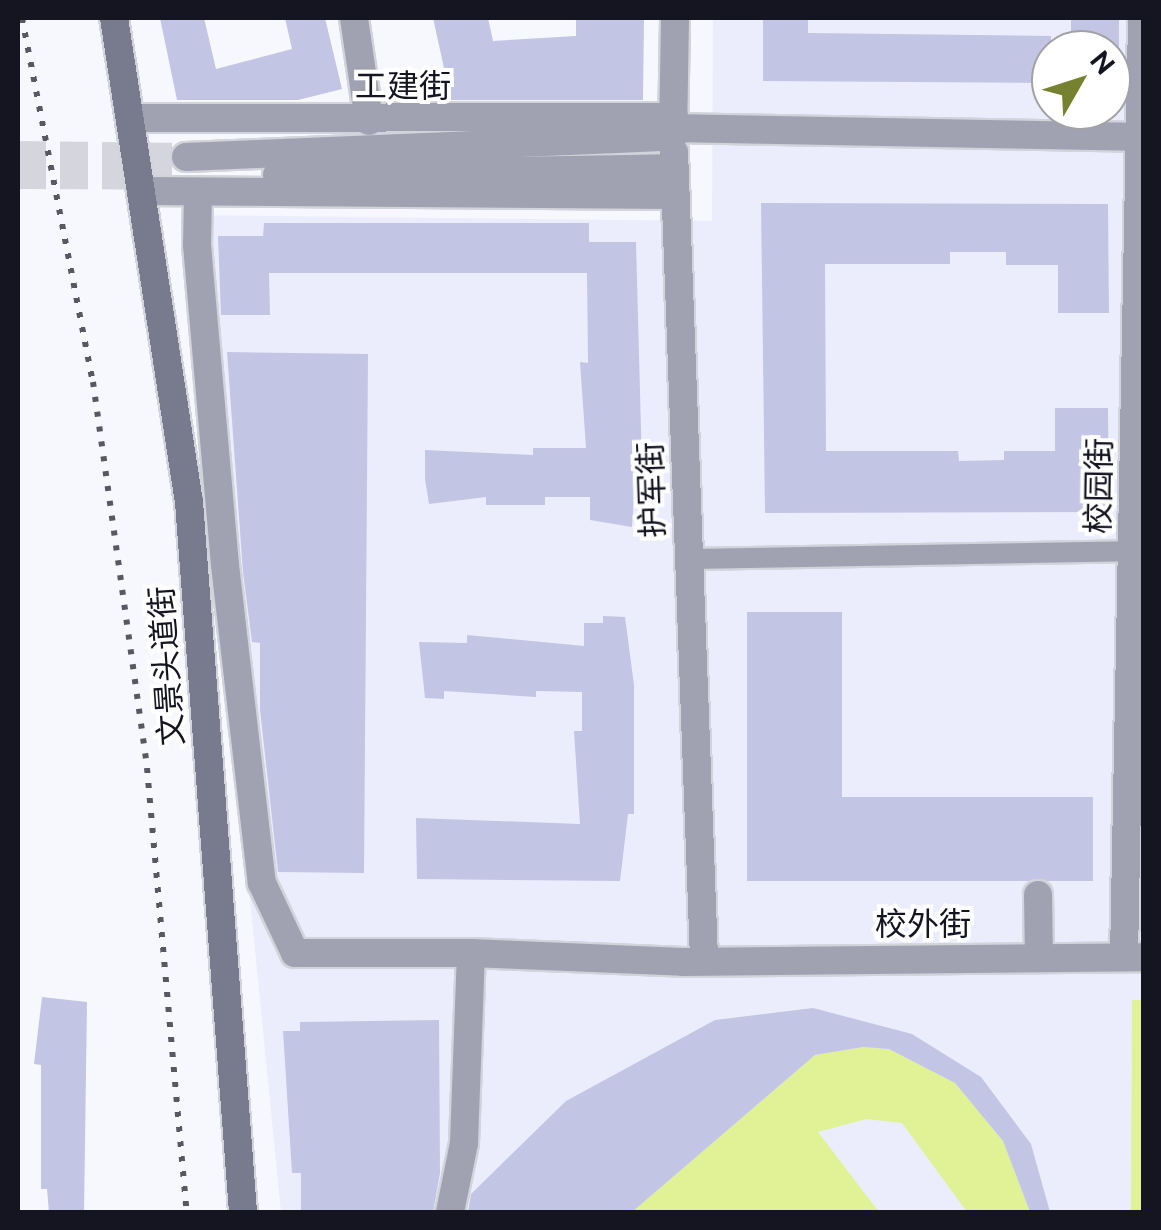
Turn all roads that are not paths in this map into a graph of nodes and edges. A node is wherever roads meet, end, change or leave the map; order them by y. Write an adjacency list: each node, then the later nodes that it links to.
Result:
1 (114, 18): 5 (main road, 文景头道街)
2 (354, 18): 6 (street)
3 (675, 18): 8 (street, 护军街)
4 (1142, 18): 7 (street, 校园街)
5 (132, 118): 6 (street, 工建街); 10 (main road, 文景头道街)
6 (369, 121): 8 (street, 工建街)
7 (1142, 138): 8 (street, 工建街); 11 (street, 校园街)
8 (674, 149): 9 (street, 工建街); 9 (street, 工建街); 12 (street, 护军街)
9 (190, 175): 10 (street, 工建街); 14 (street, 校外街)
10 (144, 191): 18 (main road, 文景头道街)
11 (1138, 551): 12 (street); 15 (street, 校园街)
12 (689, 559): 17 (street, 护军街)
13 (1038, 895): 16 (street)
14 (471, 953): 17 (street, 校外街); 19 (street)
15 (1134, 957): 16 (street, 校外街)
16 (1039, 958): 17 (street, 校外街)
17 (704, 960)
18 (243, 1212)
19 (450, 1212)

